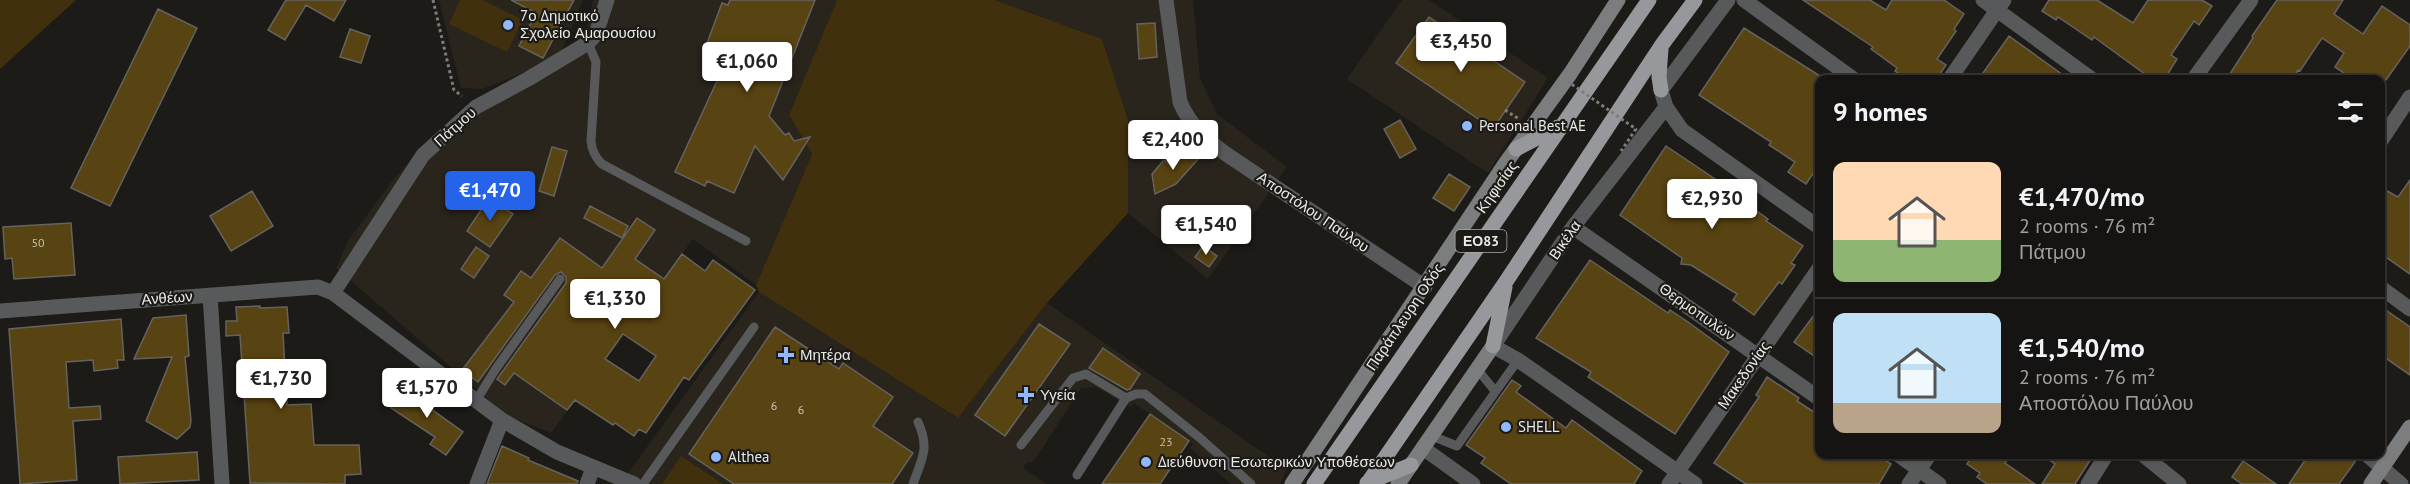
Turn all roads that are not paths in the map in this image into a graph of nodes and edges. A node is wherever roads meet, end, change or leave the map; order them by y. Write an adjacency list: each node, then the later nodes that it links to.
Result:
1 (607, 0): 11 (street)
2 (1166, 0): 29 (street, Αποστόλου Παύλου)
3 (1618, 0): 22 (street, Παράπλευρη Οδός)
4 (1649, 0): 20 (main road, Κηφισίας / ΕΟ83)
5 (1695, 0): 12 (main road, ΕΟ83)
6 (1728, 0): 17 (street)
7 (1744, 0): 13 (street)
8 (1983, 0): 10 (street)
9 (2251, 0): 16 (street)
10 (2000, 5): 14 (street); 15 (street)
11 (588, 43): 25 (lane); 31 (street, Πάτμου)
12 (1661, 46): 17 (main road); 28 (main road, ΕΟ83)
13 (1849, 75)
14 (1952, 75)
15 (2087, 75)
16 (2197, 75)
17 (1661, 90): 19 (street)
18 (2410, 97): 21 (street)
19 (1666, 107): 23 (street); 24 (street, Βικέλα)
20 (1561, 125): 22 (main road); 68 (main road, Κηφισίας / ΕΟ83)
21 (2385, 134)
22 (1516, 149): 29 (street, Παράπλευρη Οδός)
23 (1815, 224)
24 (1574, 226): 36 (street, Βικέλα); 37 (street, Θερμοπυλών)
25 (746, 241)
26 (1815, 274): 37 (street, Μακεδονίας)
27 (560, 279): 43 (lane)
28 (1507, 280): 36 (main road); 69 (main road, ΕΟ83)
29 (1425, 287): 67 (street, Παράπλευρη Οδός)
30 (2385, 291): 33 (street)
31 (333, 293): 32 (street, Ανθέων); 43 (street)
32 (210, 295): 34 (street, Ανθέων); 60 (street)
33 (2410, 309)
34 (0, 311)
35 (754, 327): 64 (lane)
36 (1493, 346): 38 (street); 39 (street, Βικέλα)
37 (1758, 355): 41 (street, Θερμοπυλών); 59 (street, Μακεδονίας)
38 (1518, 360): 40 (lane); 59 (street)
39 (1477, 369): 40 (lane); 47 (street, Βικέλα)
40 (1495, 391): 47 (lane)
41 (1815, 395)
42 (1126, 398): 48 (lane); 58 (lane); 66 (lane)
43 (476, 401): 44 (street)
44 (502, 420): 56 (street); 61 (street)
45 (918, 422): 65 (lane)
46 (2410, 427): 55 (street)
47 (1428, 442): 54 (street, Βικέλα); 71 (street)
48 (1021, 445)
49 (1904, 459): 57 (street)
50 (1927, 459): 57 (street)
51 (2104, 459): 75 (street)
52 (2148, 459): 76 (street)
53 (2373, 459): 55 (street)
54 (1412, 465): 69 (main road); 70 (street, Βικέλα)
55 (2382, 466): 77 (street); 78 (street)
56 (594, 468): 62 (street); 63 (street)
57 (1919, 470): 73 (street); 74 (street)
58 (1077, 475)
59 (1673, 478): 72 (street)
60 (222, 484)
61 (477, 484)
62 (587, 484)
63 (634, 484)
64 (643, 484)
65 (913, 484)
66 (1251, 484)
67 (1292, 484)
68 (1314, 484)
69 (1367, 484)
70 (1398, 484)
71 (1473, 484)
72 (1695, 484)
73 (1909, 484)
74 (1939, 484)
75 (2088, 484)
76 (2179, 484)
77 (2371, 484)
78 (2401, 484)

